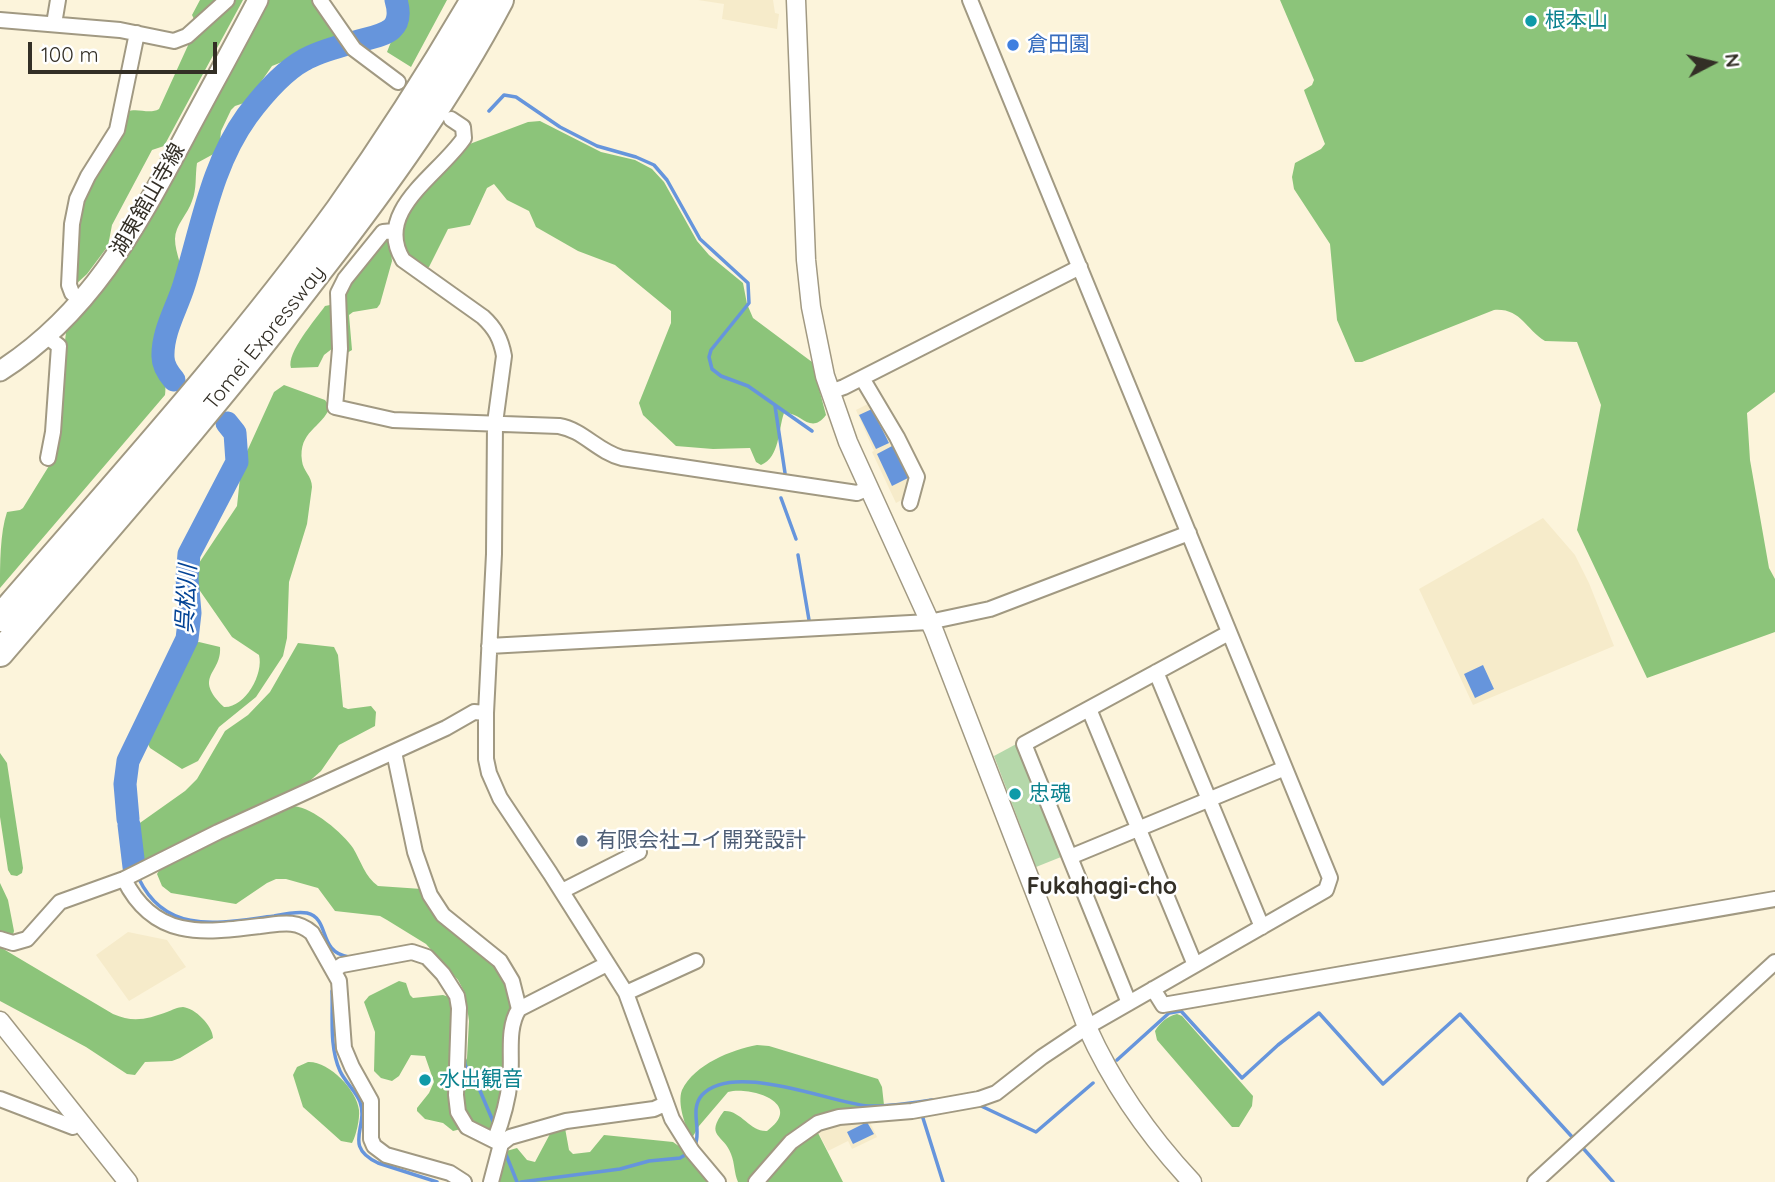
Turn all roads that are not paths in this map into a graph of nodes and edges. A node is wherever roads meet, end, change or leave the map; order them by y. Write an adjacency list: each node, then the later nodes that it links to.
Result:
1 (58, 0): 10 (street)
2 (227, 0): 11 (street)
3 (258, 0): 16 (main road, 湖東舘山寺線)
4 (320, 0): 12 (street)
5 (474, 0): 26 (highway, Tomei Expressway)
6 (500, 0): 30 (highway, Tomei Expressway)
7 (796, 0): 20 (street)
8 (970, 0): 15 (street)
9 (0, 20): 10 (street)
10 (54, 24): 11 (street)
11 (137, 33): 16 (street)
12 (398, 82)
13 (451, 119): 14 (street)
14 (394, 231): 21 (street); 21 (street)
15 (1080, 267): 19 (street); 25 (street)
16 (81, 302): 17 (main road, 湖東舘山寺線)
17 (46, 336): 18 (main road, 湖東舘山寺線); 22 (street)
18 (0, 371)
19 (862, 378): 20 (street); 24 (street)
20 (830, 392): 23 (street)
21 (495, 424): 23 (street); 29 (street)
22 (48, 458)
23 (869, 488): 27 (street)
24 (910, 503)
25 (1189, 533): 27 (street); 43 (street)
26 (0, 618)
27 (929, 622): 29 (street); 55 (street)
28 (1223, 636): 31 (street)
29 (489, 646): 33 (street)
30 (0, 653)
31 (1156, 672): 32 (street); 36 (street)
32 (1089, 709): 37 (street); 39 (street)
33 (486, 713): 34 (street); 41 (street)
34 (394, 752): 40 (street); 53 (street)
35 (1278, 771): 36 (street)
36 (1209, 799): 37 (street); 43 (street)
37 (1139, 828): 39 (street); 48 (street)
38 (639, 852): 41 (street)
39 (1070, 857): 52 (street)
40 (124, 879): 44 (street); 49 (street)
41 (562, 891): 47 (street)
42 (1775, 899): 50 (street)
43 (1262, 927): 48 (street)
44 (0, 939)
45 (696, 961): 51 (street)
46 (1775, 962): 66 (street)
47 (607, 964): 51 (street); 53 (street)
48 (1195, 965): 50 (street)
49 (334, 970): 59 (street); 61 (street)
50 (1153, 989): 52 (street)
51 (625, 993): 57 (street)
52 (1129, 1003): 55 (street)
53 (519, 1009): 59 (street)
54 (0, 1021): 58 (street)
55 (1087, 1027): 64 (street); 65 (street)
56 (0, 1099): 58 (street)
57 (665, 1104): 59 (street); 63 (street)
58 (79, 1121): 60 (street)
59 (498, 1142): 62 (street)
60 (128, 1182)
61 (464, 1182)
62 (491, 1182)
63 (718, 1182)
64 (756, 1182)
65 (1192, 1182)
66 (1535, 1182)

